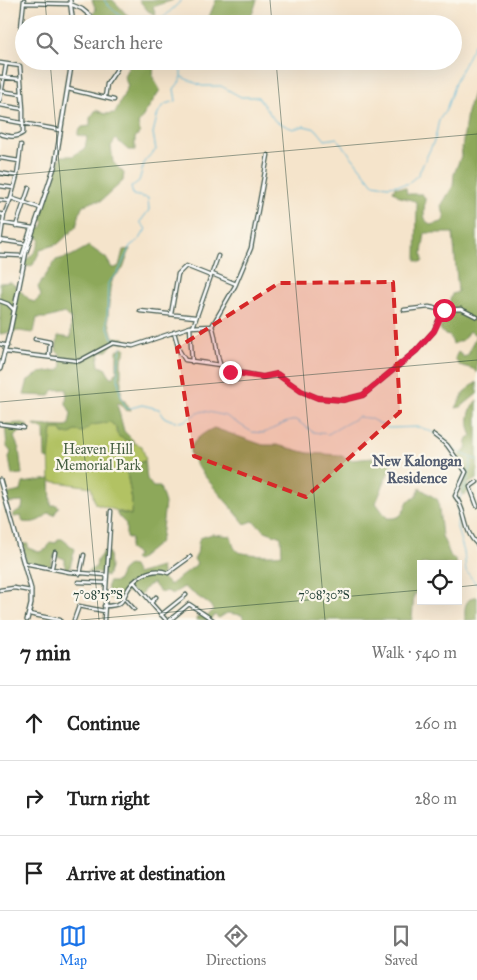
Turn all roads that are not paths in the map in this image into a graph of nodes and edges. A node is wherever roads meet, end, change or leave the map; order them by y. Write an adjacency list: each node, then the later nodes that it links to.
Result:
1 (24, 1): 2 (street); 4 (street)
2 (50, 2): 3 (street)
3 (70, 2): 5 (street); 6 (street)
4 (22, 15)
5 (72, 15)
6 (89, 15)
7 (0, 63): 8 (street)
8 (6, 64): 9 (street); 14 (street)
9 (15, 65)
10 (20, 70): 15 (street)
11 (71, 70): 16 (street)
12 (117, 70): 19 (street)
13 (0, 77): 14 (street)
14 (5, 78): 15 (street); 17 (street)
15 (20, 80): 18 (street)
16 (68, 89): 19 (street); 26 (street)
17 (1, 91): 18 (street); 20 (street)
18 (21, 94): 23 (street)
19 (105, 97): 21 (street)
20 (0, 100)
21 (114, 100)
22 (0, 105): 23 (street)
23 (23, 109): 25 (street)
24 (0, 120): 25 (street)
25 (25, 124): 26 (street); 27 (street)
26 (60, 130): 40 (street)
27 (0, 134)
28 (21, 145): 31 (street)
29 (268, 155): 52 (street)
30 (0, 158): 31 (street)
31 (19, 161): 33 (street)
32 (0, 173): 33 (street)
33 (17, 176): 35 (street)
34 (0, 186): 35 (street)
35 (14, 188): 38 (street)
36 (29, 188): 39 (street)
37 (0, 200): 38 (street)
38 (10, 200): 39 (street); 42 (street)
39 (24, 202): 40 (street); 44 (street)
40 (40, 208): 46 (street)
41 (0, 214): 42 (street)
42 (4, 214): 43 (street)
43 (2, 223): 44 (street); 45 (street)
44 (16, 226): 46 (street)
45 (1, 228): 47 (street)
46 (32, 228): 48 (street); 54 (street)
47 (0, 241): 48 (street)
48 (26, 244): 49 (street)
49 (0, 255)
50 (218, 256): 51 (street)
51 (212, 275): 52 (street); 58 (street); 60 (street)
52 (236, 284): 61 (street)
53 (0, 302): 54 (street)
54 (14, 310): 66 (street)
55 (404, 310): 56 (street)
56 (444, 310): 59 (street); 70 (street)
57 (140, 312): 58 (street)
58 (171, 314): 60 (street)
59 (477, 317)
60 (195, 318): 62 (street)
61 (212, 326): 62 (street); 70 (street)
62 (191, 327): 63 (street); 69 (street)
63 (174, 332): 68 (street); 69 (street)
64 (35, 339): 68 (street)
65 (0, 344): 66 (street)
66 (7, 346): 67 (street)
67 (5, 352): 68 (street); 71 (street)
68 (49, 356)
69 (192, 362): 70 (street)
70 (220, 365)
71 (0, 368)
72 (0, 424): 73 (street)
73 (23, 427)
74 (434, 435): 79 (street)
75 (0, 480): 83 (street)
76 (477, 482): 77 (street)
77 (477, 506)
78 (110, 511): 86 (street)
79 (477, 544)
80 (54, 552): 84 (street)
81 (84, 555): 85 (street)
82 (190, 557): 89 (street)
83 (24, 563): 84 (street); 91 (street)
84 (52, 568): 85 (street)
85 (80, 574): 86 (street)
86 (106, 575): 88 (street)
87 (78, 582): 88 (street)
88 (105, 582): 96 (street)
89 (134, 582): 94 (street); 95 (street)
90 (0, 590): 91 (street)
91 (31, 591): 99 (street)
92 (186, 595): 100 (street)
93 (156, 597): 95 (street)
94 (124, 598): 96 (street); 97 (street)
95 (151, 602): 100 (street)
96 (104, 606): 98 (street)
97 (134, 609)
98 (104, 611): 103 (street); 104 (street)
99 (29, 614): 101 (street); 102 (street)
100 (161, 615): 105 (street)
101 (27, 620)
102 (60, 620)
103 (74, 620)
104 (104, 620)
105 (166, 620)
106 (170, 620): 107 (street)
107 (213, 620)

